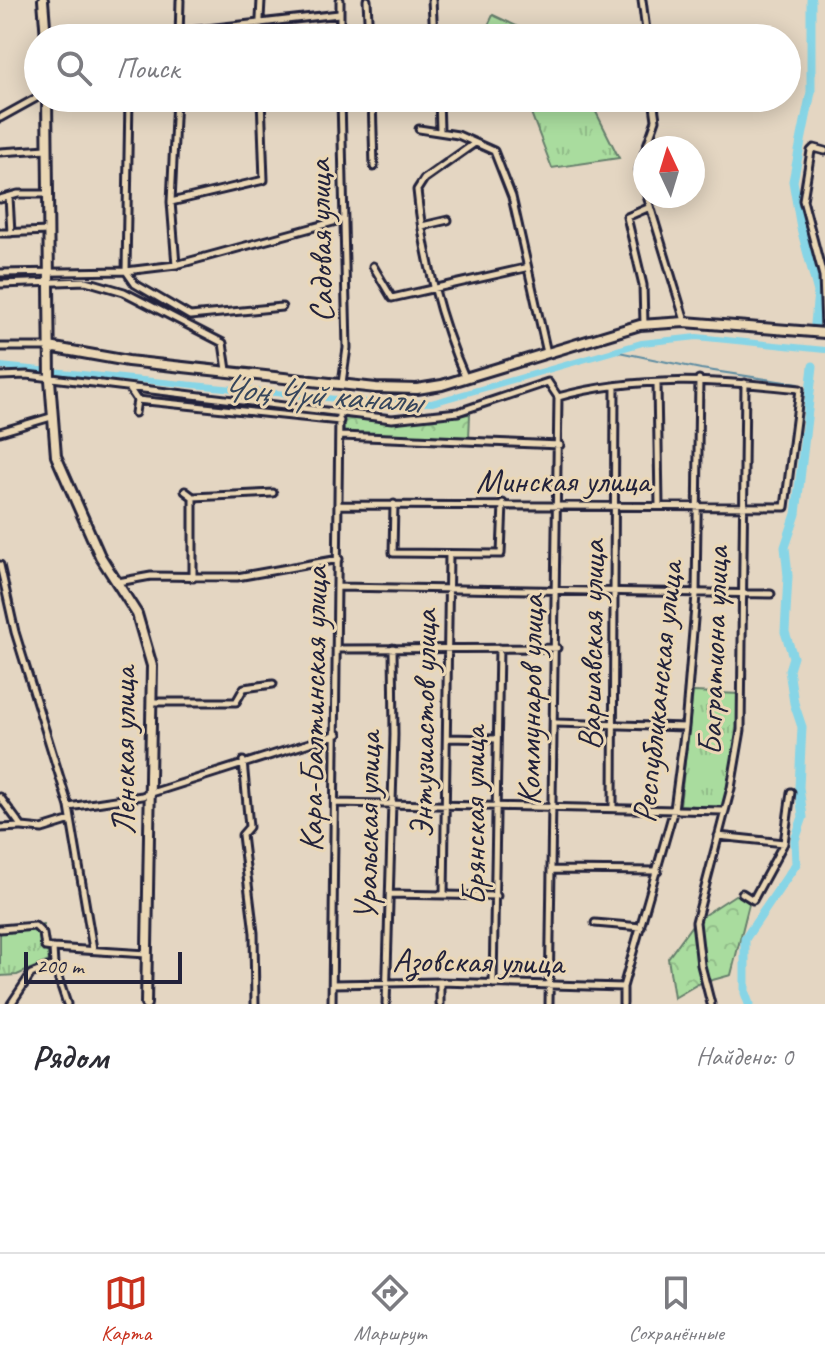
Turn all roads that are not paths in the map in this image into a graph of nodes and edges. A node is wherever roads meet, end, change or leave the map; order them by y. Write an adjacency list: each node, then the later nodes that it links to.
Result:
1 (43, 0): 10 (main road)
2 (180, 0): 11 (street)
3 (261, 0): 9 (street)
4 (340, 0): 8 (street)
5 (367, 0): 14 (street)
6 (432, 0): 15 (street)
7 (642, 0): 16 (street)
8 (339, 14): 9 (street); 13 (street)
9 (258, 23): 12 (street)
10 (45, 24)
11 (180, 24)
12 (252, 24)
13 (339, 24)
14 (368, 24)
15 (433, 24)
16 (645, 24)
17 (24, 105): 26 (street)
18 (47, 112): 31 (main road, Ленская улица)
19 (129, 112): 51 (street)
20 (175, 112): 38 (street)
21 (262, 112): 38 (street)
22 (341, 112): 41 (street, Садовая улица)
23 (372, 112): 34 (street)
24 (439, 112): 28 (street)
25 (655, 112): 29 (street)
26 (0, 118)
27 (419, 129): 28 (street)
28 (440, 130): 30 (street)
29 (651, 136)
30 (476, 143): 43 (street); 49 (street)
31 (47, 149): 33 (street); 35 (main road, Ленская улица)
32 (825, 151): 59 (street)
33 (0, 152)
34 (374, 167)
35 (47, 194): 36 (street); 44 (main road, Ленская улица)
36 (9, 197): 37 (street); 46 (street)
37 (0, 199)
38 (171, 202): 47 (street)
39 (648, 208): 58 (street)
40 (650, 208): 57 (street)
41 (344, 219): 47 (street); 69 (street, Садовая улица)
42 (448, 220): 43 (street)
43 (422, 226): 55 (street)
44 (48, 231): 46 (street); 50 (main road, Ленская улица)
45 (0, 233): 46 (street)
46 (11, 233)
47 (176, 265): 51 (street)
48 (373, 266): 55 (street)
49 (525, 268): 55 (street); 63 (street)
50 (49, 270): 51 (street); 52 (street); 53 (main road, Ленская улица)
51 (126, 271): 56 (street)
52 (0, 273)
53 (50, 281): 54 (street); 62 (main road, Ленская улица); 64 (street)
54 (0, 284)
55 (436, 288): 66 (street)
56 (282, 307)
57 (685, 322): 58 (main road); 60 (main road)
58 (644, 324): 63 (main road)
59 (825, 327)
60 (825, 333)
61 (0, 347): 62 (street)
62 (49, 348): 64 (main road); 67 (main road, Ленская улица)
63 (547, 353): 66 (main road)
64 (227, 370): 69 (main road)
65 (0, 376): 67 (street)
66 (465, 377): 69 (main road)
67 (50, 378): 73 (street); 77 (main road, Ленская улица)
68 (699, 379): 70 (street); 71 (street); 91 (street, Республиканская улица)
69 (342, 383)
70 (745, 383): 92 (street, Багратиона улица); 92 (street, Минская улица)
71 (657, 384): 72 (street); 90 (street)
72 (615, 387): 74 (street); 88 (street, Варшавская улица)
73 (129, 388): 75 (street); 78 (street)
74 (558, 397): 78 (street); 81 (street, Коммунаров улица)
75 (137, 400): 76 (street); 78 (street)
76 (135, 413)
77 (51, 417): 79 (street); 97 (main road, Ленская улица)
78 (340, 418): 80 (street, Кара-Балтинская улица)
79 (0, 432)
80 (341, 436): 81 (street); 89 (street, Кара-Балтинская улица)
81 (560, 445): 86 (street, Коммунаров улица)
82 (185, 491): 84 (street)
83 (273, 493): 84 (street)
84 (193, 497): 96 (street)
85 (503, 503): 86 (street, Минская улица); 87 (street, Минская улица); 93 (street)
86 (558, 503): 88 (street, Минская улица); 100 (street, Коммунаров улица)
87 (394, 504): 89 (street, Минская улица); 93 (street)
88 (616, 504): 90 (street, Минская улица); 101 (street, Варшавская улица)
89 (340, 505): 94 (street, Кара-Балтинская улица)
90 (659, 505): 91 (street, Минская улица)
91 (698, 505): 92 (street, Минская улица); 103 (street, Республиканская улица)
92 (743, 506): 104 (street, Багратиона улица)
93 (449, 554): 99 (street, Энтузиастов улица)
94 (339, 559): 96 (street); 98 (street, Кара-Балтинская улица)
95 (0, 565): 126 (street)
96 (193, 578): 97 (street)
97 (118, 582): 111 (main road, Ленская улица)
98 (338, 587): 99 (street); 109 (street, Кара-Балтинская улица)
99 (449, 589): 100 (street); 106 (street, Энтузиастов улица)
100 (556, 589): 101 (street); 108 (street, Коммунаров улица)
101 (614, 591): 103 (street); 113 (street, Варшавская улица)
102 (771, 594): 104 (street)
103 (696, 595): 104 (street); 114 (street, Республиканская улица)
104 (741, 595): 130 (street, Багратиона улица)
105 (393, 648): 106 (street); 109 (street); 123 (street, Уральская улица)
106 (448, 648): 107 (street); 116 (street, Энтузиастов улица)
107 (499, 648): 108 (street); 117 (street, Брянская улица)
108 (557, 648): 112 (street, Коммунаров улица)
109 (336, 649): 115 (street, Кара-Балтинская улица)
110 (273, 684): 111 (street)
111 (152, 702): 119 (main road, Ленская улица)
112 (556, 723): 113 (street); 127 (street, Коммунаров улица)
113 (613, 725): 114 (street); 128 (street, Варшавская улица)
114 (685, 727): 129 (street, Республиканская улица)
115 (338, 734): 118 (street); 122 (street, Кара-Балтинская улица)
116 (447, 738): 117 (street); 124 (street, Энтузиастов улица)
117 (497, 739): 125 (street, Брянская улица)
118 (243, 761): 119 (street); 158 (street)
119 (151, 790): 126 (street); 147 (main road, Ленская улица)
120 (791, 792): 135 (street)
121 (0, 797): 132 (street)
122 (336, 803): 123 (street); 151 (street, Кара-Балтинская улица)
123 (390, 803): 124 (street); 139 (street, Уральская улица)
124 (445, 804): 125 (street); 140 (street, Энтузиастов улица)
125 (497, 806): 127 (street); 141 (street, Брянская улица)
126 (69, 807): 131 (street)
127 (553, 808): 128 (street); 136 (street, Коммунаров улица)
128 (613, 808): 129 (street)
129 (674, 809): 130 (street); 137 (street, Республиканская улица)
130 (724, 811): 134 (street, Багратиона улица)
131 (71, 820): 132 (street); 146 (street)
132 (22, 827): 133 (street)
133 (0, 828)
134 (718, 836): 135 (street); 164 (street, Багратиона улица)
135 (784, 843): 138 (street)
136 (552, 870): 137 (street); 153 (street, Коммунаров улица)
137 (658, 871): 143 (street, Республиканская улица)
138 (742, 893)
139 (390, 894): 140 (street); 149 (street, Уральская улица)
140 (444, 895): 141 (street)
141 (497, 896): 152 (street, Брянская улица)
142 (595, 923): 143 (street)
143 (641, 927): 154 (street, Республиканская улица)
144 (0, 929): 145 (street)
145 (53, 948): 146 (street); 148 (street)
146 (93, 949): 147 (street)
147 (146, 954): 157 (main road, Ленская улица)
148 (54, 965): 155 (street); 156 (street)
149 (387, 982): 150 (street, Азовская улица); 151 (street, Азовская улица); 160 (street, Уральская улица)
150 (440, 982): 152 (street, Азовская улица); 161 (street)
151 (333, 984): 159 (street, Кара-Балтинская улица)
152 (493, 984): 153 (street, Азовская улица)
153 (549, 986): 154 (street, Азовская улица); 162 (street, Коммунаров улица)
154 (623, 987): 163 (street, Республиканская улица)
155 (11, 1004)
156 (67, 1004)
157 (146, 1004)
158 (255, 1004)
159 (332, 1004)
160 (386, 1004)
161 (440, 1004)
162 (549, 1004)
163 (623, 1004)
164 (711, 1004)

